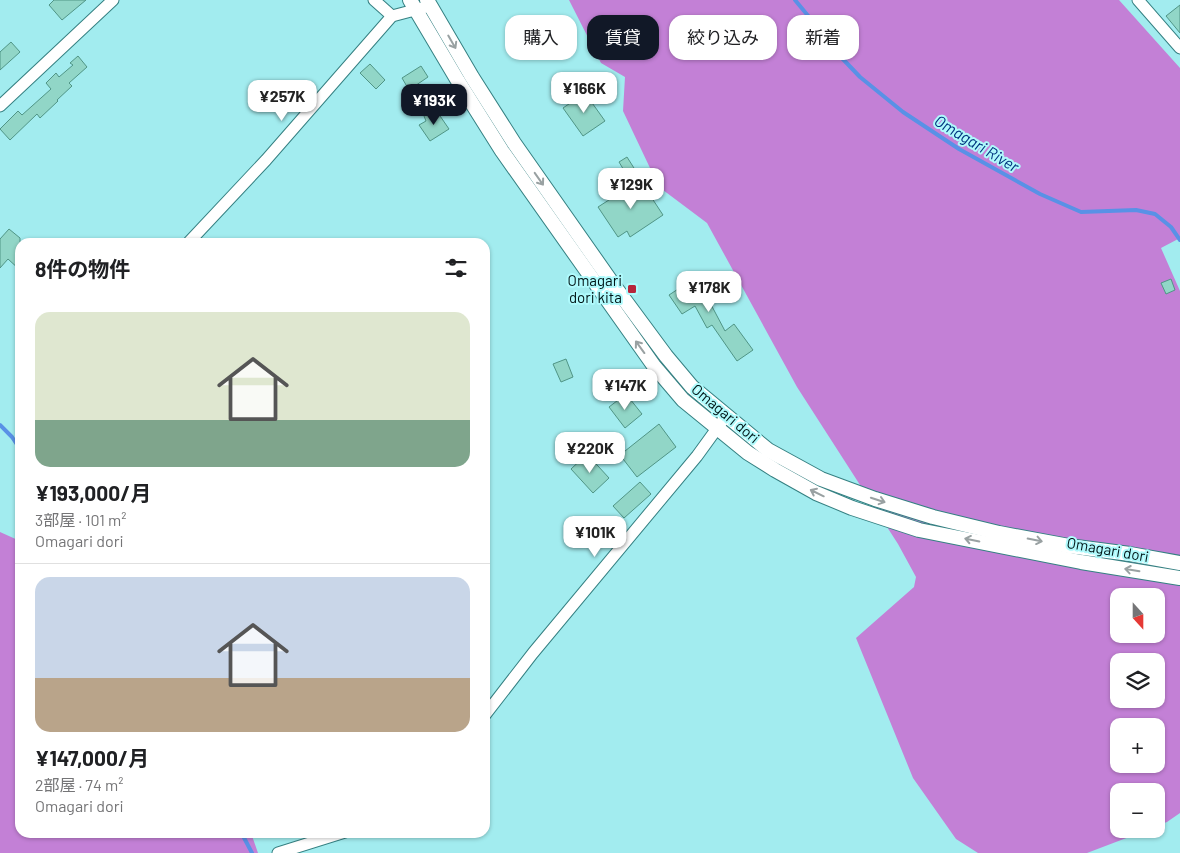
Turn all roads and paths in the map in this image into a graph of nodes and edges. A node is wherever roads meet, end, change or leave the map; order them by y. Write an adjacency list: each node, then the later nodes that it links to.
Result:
1 (113, 0): 8 (street)
2 (374, 0): 6 (street)
3 (1138, 0): 7 (street)
4 (429, 3): 5 (street); 10 (street, Omagari dori, one-way to 10)
5 (413, 5): 6 (street); 11 (street, Omagari dori, one-way to 5)
6 (392, 16): 9 (street)
7 (1180, 48)
8 (0, 106)
9 (194, 238)
10 (726, 416): 11 (street); 12 (street, Omagari dori, one-way to 12)
11 (718, 428): 13 (street, Omagari dori, one-way to 11); 14 (street)
12 (1180, 563)
13 (1180, 578)
14 (490, 709)
15 (326, 838): 16 (street)
16 (278, 853)

